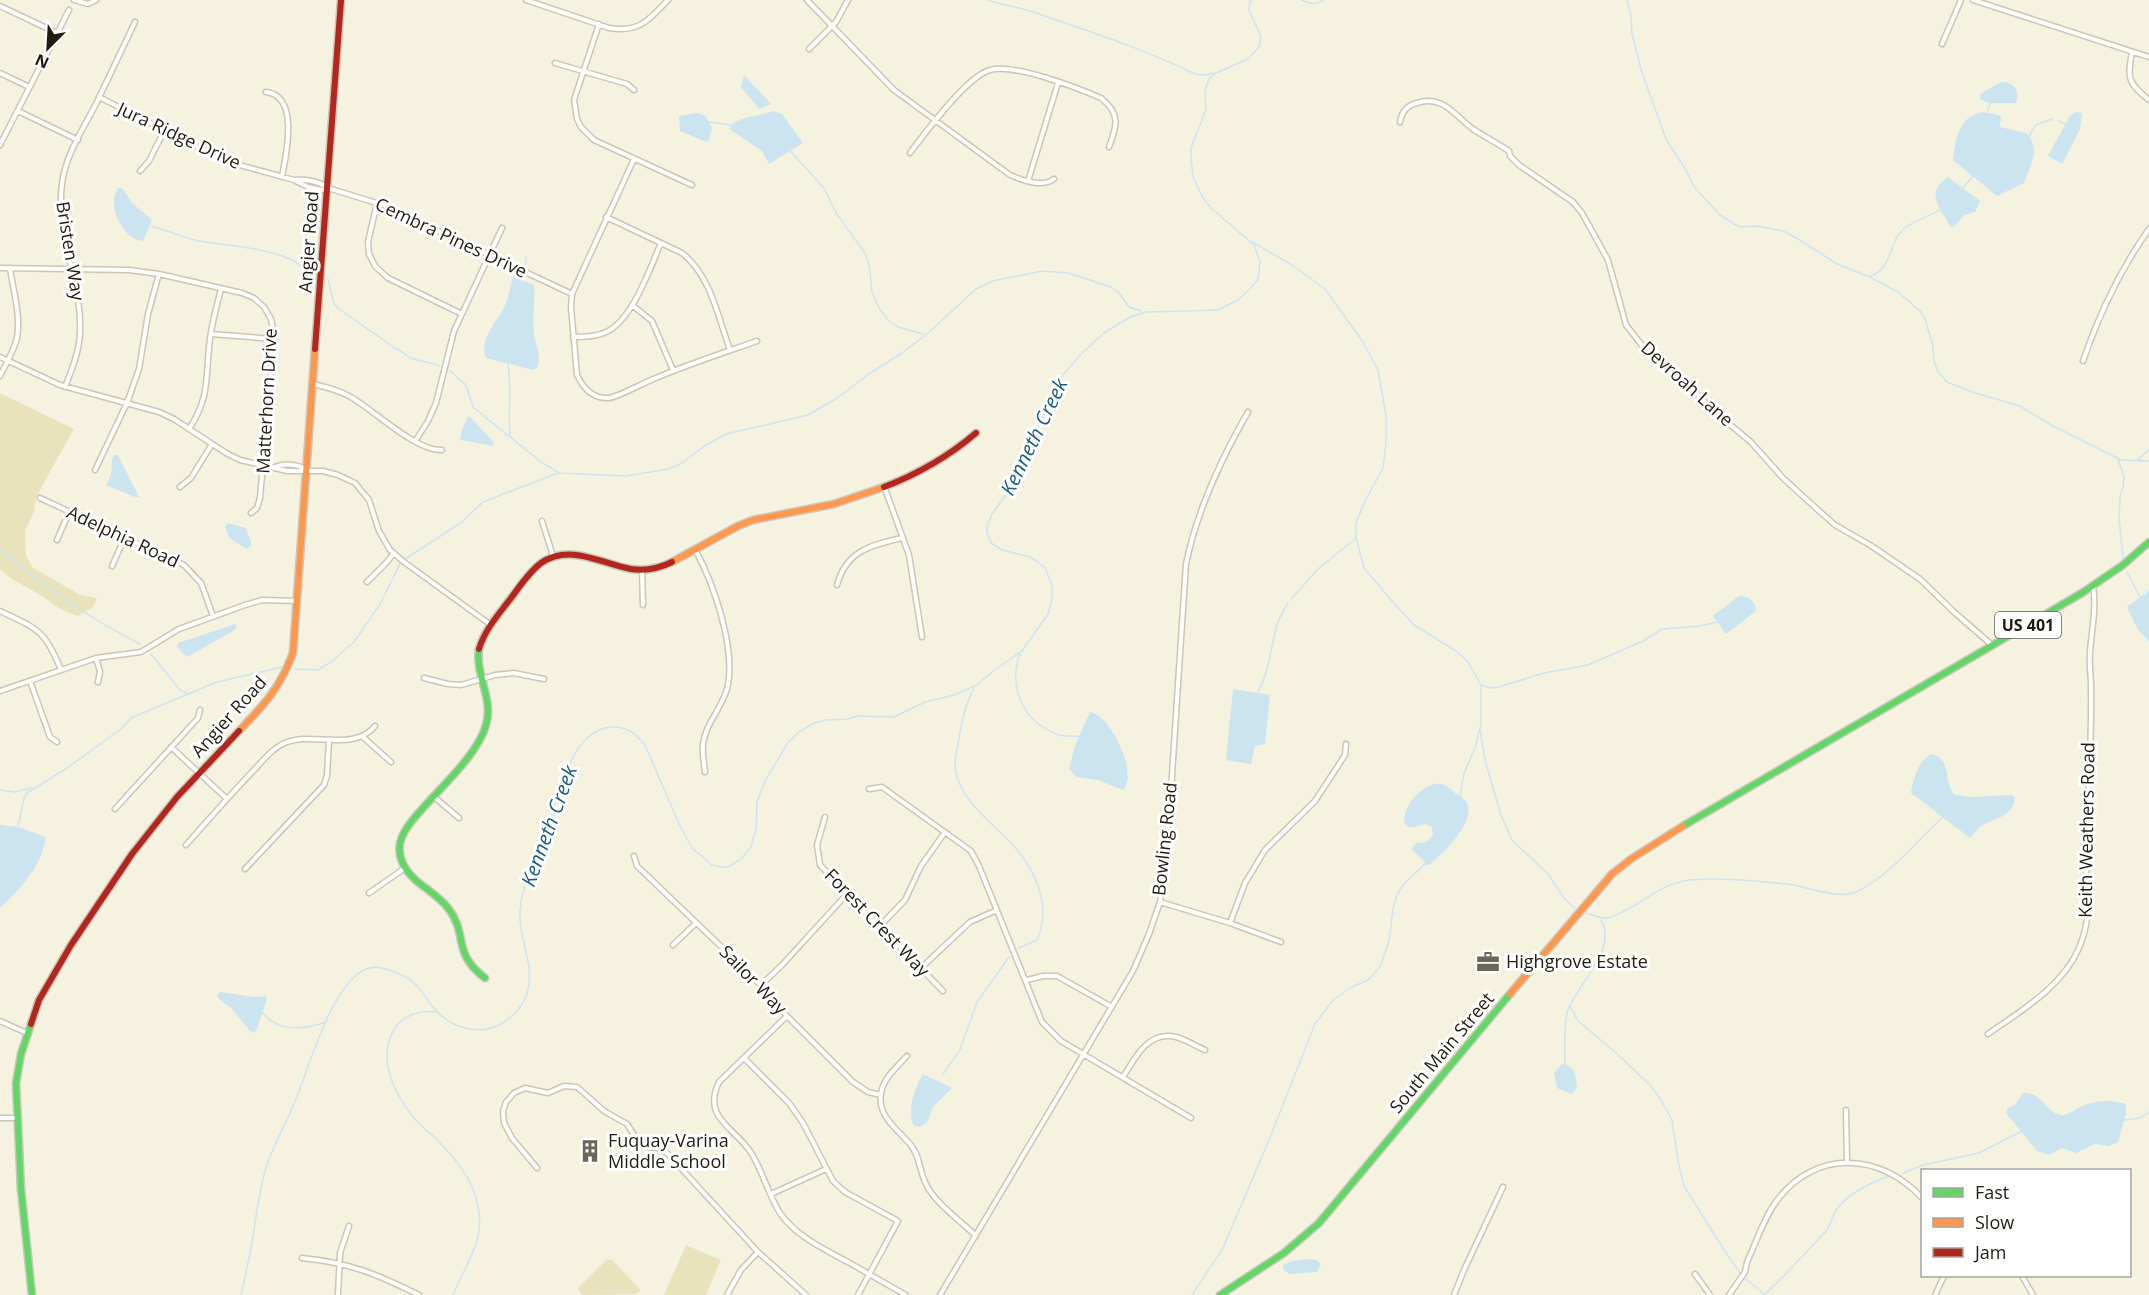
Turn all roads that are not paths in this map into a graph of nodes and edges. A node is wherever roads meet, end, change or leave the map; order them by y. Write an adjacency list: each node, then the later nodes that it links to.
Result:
1 (74, 0): 2 (street)
2 (96, 0)
3 (341, 0): 43 (main road, Angier Road)
4 (526, 0): 13 (street)
5 (668, 0): 13 (street)
6 (807, 0): 14 (street)
7 (848, 0): 14 (street)
8 (1961, 0): 16 (street)
9 (1972, 0): 18 (street)
10 (0, 6): 15 (street)
11 (69, 10): 15 (street)
12 (135, 22): 27 (street, Bristen Way)
13 (599, 24): 21 (street)
14 (832, 26): 17 (street); 30 (street)
15 (57, 33): 24 (street)
16 (1942, 44)
17 (809, 49)
18 (2132, 52): 19 (street); 28 (street)
19 (2149, 57)
20 (555, 63): 21 (street)
21 (583, 72): 25 (street); 37 (street)
22 (0, 74): 24 (street)
23 (1058, 83): 30 (street); 35 (street); 41 (street)
24 (29, 87): 29 (street)
25 (634, 90)
26 (266, 92): 39 (street)
27 (99, 98): 32 (street, Jura Ridge Drive); 33 (street, Bristen Way)
28 (2149, 100)
29 (18, 111): 33 (street); 34 (street)
30 (934, 120): 36 (street); 41 (street)
31 (1400, 122): 104 (street, Devroah Lane)
32 (164, 130): 38 (street); 39 (street, Jura Ridge Drive)
33 (78, 140): 52 (street, Bristen Way)
34 (0, 145)
35 (1109, 147)
36 (910, 153)
37 (634, 159): 42 (street); 45 (street)
38 (140, 171)
39 (282, 177): 43 (street, Jura Ridge Drive)
40 (1054, 179): 41 (street)
41 (1028, 181)
42 (692, 185)
43 (328, 188): 44 (street, Cembra Pines Drive); 68 (main road, Angier Road)
44 (377, 203): 49 (street, Cembra Pines Drive); 57 (street)
45 (606, 217): 48 (street); 55 (street)
46 (502, 228): 49 (street)
47 (2149, 229): 65 (street)
48 (661, 243): 56 (street); 62 (street)
49 (489, 256): 55 (street, Cembra Pines Drive); 57 (street)
50 (0, 268): 51 (street, Matterhorn Drive)
51 (10, 268): 52 (street, Matterhorn Drive); 64 (street)
52 (71, 268): 53 (street, Matterhorn Drive); 69 (street, Bristen Way)
53 (159, 274): 54 (street, Matterhorn Drive); 70 (street)
54 (221, 288): 58 (street); 60 (street, Matterhorn Drive)
55 (572, 294): 59 (street)
56 (632, 305): 59 (street); 66 (street)
57 (462, 314): 74 (street)
58 (211, 334): 60 (street); 72 (street)
59 (573, 337): 66 (street)
60 (273, 339): 77 (street, Matterhorn Drive)
61 (757, 341): 62 (street)
62 (730, 350): 66 (street)
63 (0, 357): 64 (street)
64 (8, 361): 67 (street); 69 (street)
65 (2083, 361)
66 (673, 370)
67 (0, 376)
68 (313, 384): 74 (street); 79 (main road, Angier Road)
69 (65, 387): 70 (street)
70 (127, 403): 72 (street); 78 (street)
71 (1248, 412): 136 (street, Bowling Road)
72 (189, 429): 75 (street)
73 (976, 433): 80 (main road)
74 (416, 440): 76 (street)
75 (212, 444): 77 (street); 81 (street)
76 (442, 450)
77 (263, 466): 79 (street); 84 (street, Matterhorn Drive)
78 (95, 470)
79 (307, 470): 91 (street); 98 (main road, Angier Road)
80 (884, 486): 87 (street); 90 (main road)
81 (180, 487)
82 (40, 498): 83 (street, Adelphia Road)
83 (69, 512): 86 (street, Adelphia Road); 88 (street)
84 (251, 513)
85 (542, 521): 92 (street)
86 (125, 537): 93 (street); 101 (street, Adelphia Road)
87 (902, 538): 96 (street); 103 (street)
88 (57, 540)
89 (2149, 542): 97 (main road, US 401)
90 (696, 550): 94 (main road); 121 (street)
91 (393, 554): 95 (street); 102 (street)
92 (553, 556): 94 (main road); 102 (main road)
93 (112, 566)
94 (642, 571): 99 (street)
95 (367, 582)
96 (837, 585)
97 (2093, 585): 104 (main road, US 401); 152 (street, Keith Weathers Road)
98 (298, 601): 101 (street); 122 (main road, Angier Road)
99 (643, 605)
100 (0, 611): 106 (street)
101 (213, 616): 105 (street)
102 (491, 625): 108 (main road)
103 (922, 637)
104 (1993, 646): 186 (main road, South Main Street / US 401)
105 (96, 658): 106 (street); 111 (street)
106 (61, 670): 110 (street)
107 (424, 678): 108 (street)
108 (481, 679): 109 (street); 124 (main road)
109 (544, 679)
110 (30, 681): 112 (street); 117 (street)
111 (98, 682)
112 (0, 691)
113 (200, 710): 119 (street)
114 (375, 726): 115 (street)
115 (363, 737): 116 (street); 120 (street)
116 (329, 740): 125 (street); 133 (street)
117 (57, 742)
118 (1346, 744): 138 (street)
119 (171, 747): 122 (street); 126 (street)
120 (391, 762)
121 (705, 772)
122 (199, 773): 125 (street); 151 (main road, Angier Road)
123 (869, 789): 129 (street)
124 (433, 796): 127 (street); 132 (main road)
125 (226, 798): 130 (street)
126 (115, 809)
127 (459, 818)
128 (825, 818): 135 (street, Forest Crest Way)
129 (945, 832): 137 (street); 140 (street)
130 (186, 845)
131 (634, 856): 139 (street, Sailor Way)
132 (405, 868): 134 (street); 144 (main road)
133 (245, 869)
134 (369, 893)
135 (847, 894): 140 (street, Forest Crest Way); 146 (street)
136 (1160, 902): 138 (street); 148 (street, Bowling Road)
137 (997, 910): 143 (street); 145 (street)
138 (1230, 923): 141 (street)
139 (695, 924): 142 (street); 146 (street, Sailor Way)
140 (879, 927): 143 (street, Forest Crest Way)
141 (1281, 942)
142 (673, 945)
143 (921, 968): 147 (street, Forest Crest Way)
144 (485, 978)
145 (1027, 980): 148 (street); 154 (street)
146 (761, 986): 149 (street, Sailor Way)
147 (943, 991)
148 (1112, 1006): 154 (street, Bowling Road)
149 (787, 1016): 156 (street); 158 (street, Sailor Way)
150 (0, 1021): 151 (street)
151 (27, 1033): 161 (main road, Angier Road)
152 (1988, 1034)
153 (1205, 1050): 157 (street)
154 (1083, 1054): 157 (street); 170 (street, Bowling Road)
155 (908, 1056): 158 (street)
156 (744, 1058): 165 (street); 167 (street)
157 (1123, 1077): 162 (street)
158 (881, 1095): 170 (street)
159 (1846, 1110): 163 (street)
160 (0, 1118): 161 (street)
161 (17, 1118): 178 (main road, Angier Road)
162 (1191, 1118)
163 (1847, 1162): 168 (street); 189 (street)
164 (537, 1168): 171 (street)
165 (826, 1169): 167 (street); 174 (street)
166 (1503, 1187): 187 (street)
167 (771, 1194): 174 (street)
168 (1921, 1196)
169 (349, 1226): 173 (street)
170 (976, 1236): 185 (street, Bowling Road)
171 (758, 1252): 181 (street); 182 (street)
172 (302, 1258): 173 (street)
173 (339, 1263): 179 (street); 180 (street)
174 (869, 1274): 183 (street); 184 (street)
175 (1695, 1274): 188 (street)
176 (1943, 1277): 190 (street)
177 (2023, 1277): 191 (street)
178 (32, 1295)
179 (338, 1295)
180 (419, 1295)
181 (727, 1295)
182 (806, 1295)
183 (858, 1295)
184 (906, 1295)
185 (940, 1295)
186 (1220, 1295)
187 (1454, 1295)
188 (1710, 1295)
189 (1729, 1295)
190 (1935, 1295)
191 (2033, 1295)

